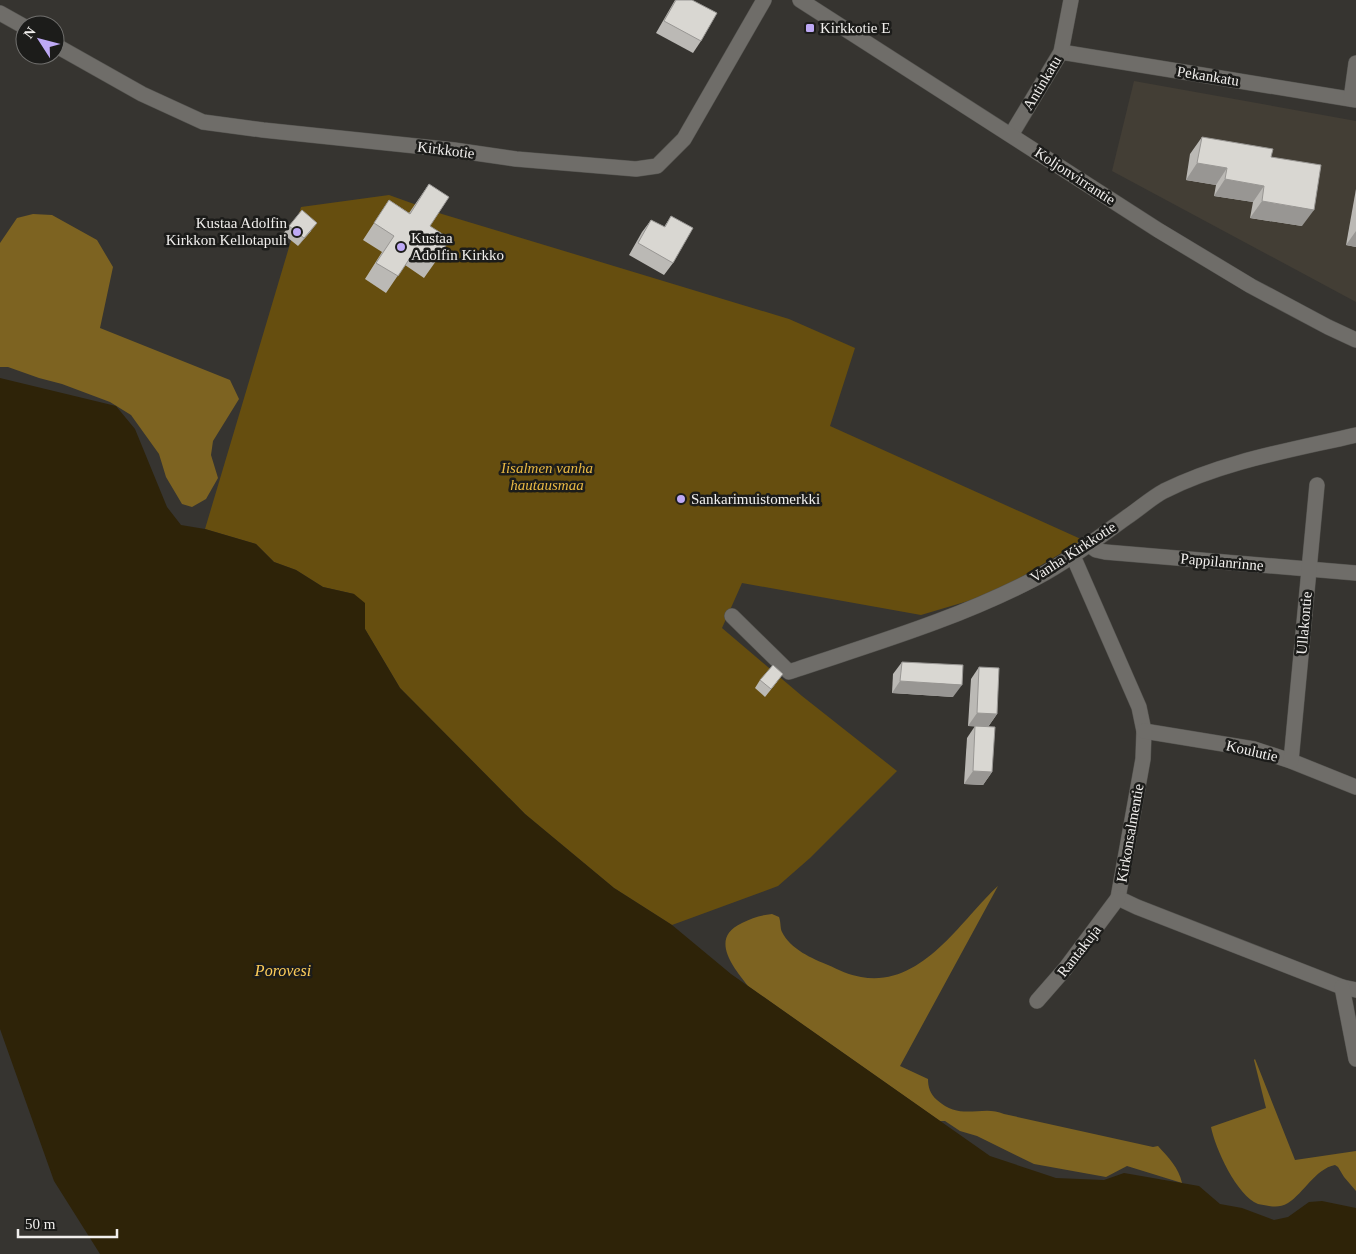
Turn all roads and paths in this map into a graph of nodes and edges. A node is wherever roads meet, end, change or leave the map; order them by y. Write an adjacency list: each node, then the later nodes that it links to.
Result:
1 (764, 0): 6 (street, Kirkkotie)
2 (800, 0): 10 (street, Koljonvirrantie)
3 (1071, 0): 7 (street, Antinkatu)
4 (0, 13): 5 (street)
5 (15, 22)
6 (65, 51)
7 (1061, 52): 9 (street, Pekankatu); 10 (street, Antinkatu)
8 (1356, 64): 9 (street)
9 (1353, 100)
10 (1011, 134): 11 (street, Koljonvirrantie)
11 (1356, 340)
12 (1356, 435): 14 (street, Vanha Kirkkotie)
13 (1317, 485): 16 (street, Ullakontie)
14 (1089, 545): 15 (street, Vanha Kirkkotie); 16 (street, Pappilanrinne)
15 (1073, 556): 18 (street, Vanha Kirkkotie); 19 (street, Kirkonsalmentie)
16 (1309, 569): 17 (street, Pappilanrinne); 20 (street, Ullakontie)
17 (1356, 572)
18 (732, 616)
19 (1144, 731): 20 (street, Koulutie); 22 (street, Kirkonsalmentie)
20 (1291, 760): 21 (street, Koulutie)
21 (1356, 787)
22 (1118, 898): 23 (street, Kirkonsalmentie); 24 (street, Rantakuja)
23 (1349, 989): 25 (street)
24 (1037, 1001)
25 (1356, 1059)

